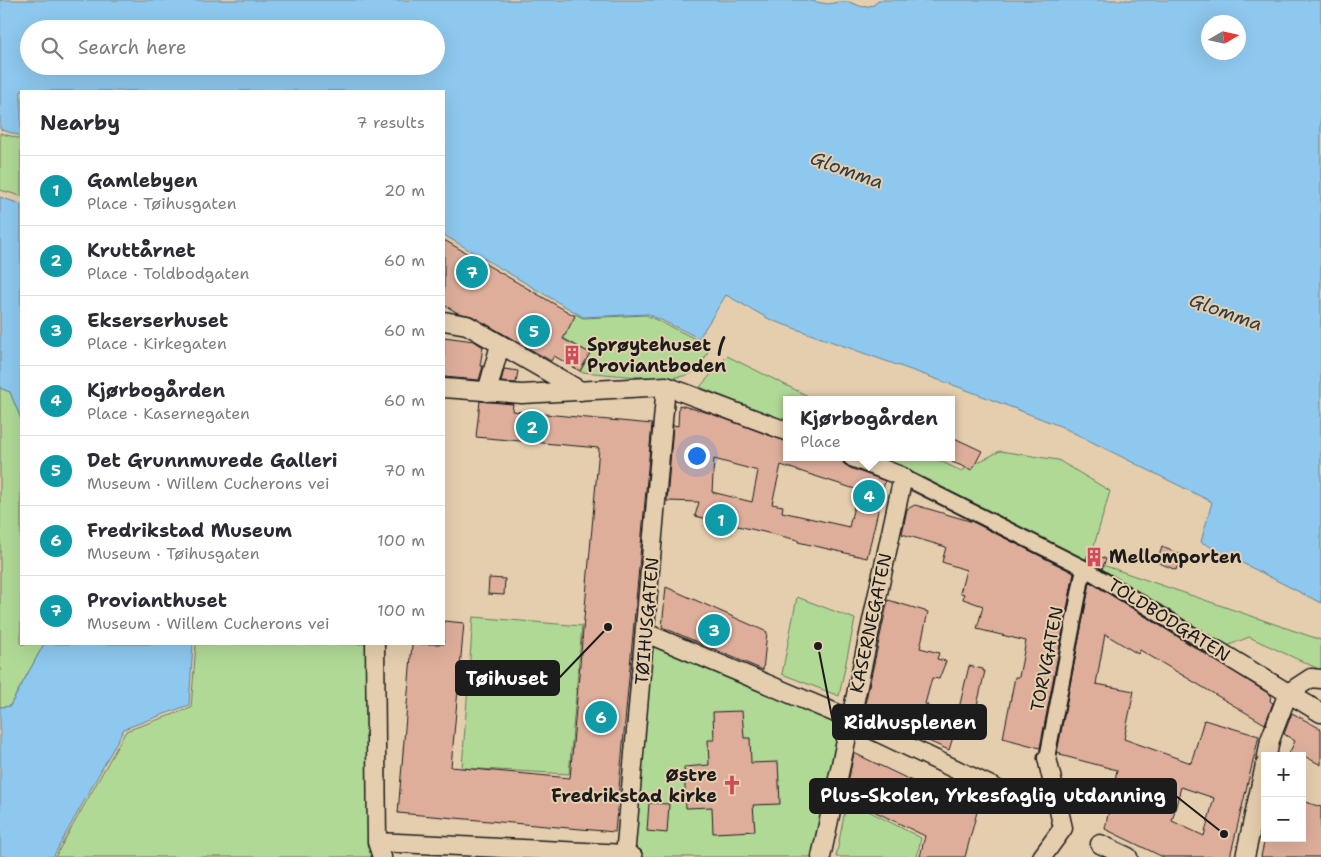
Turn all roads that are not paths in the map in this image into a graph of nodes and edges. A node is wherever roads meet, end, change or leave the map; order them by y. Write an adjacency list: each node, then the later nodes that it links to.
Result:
1 (445, 321): 2 (street)
2 (500, 344): 5 (street); 6 (street)
3 (666, 386): 5 (street); 7 (street); 11 (street, TØIHUSGATEN)
4 (445, 388): 6 (street)
5 (581, 391): 6 (street)
6 (487, 392)
7 (783, 430)
8 (862, 461): 9 (street, TOLDBODGATEN)
9 (903, 477): 10 (street, TOLDBODGATEN); 17 (street, KASERNEGATEN)
10 (1084, 568): 13 (street, TOLDBODGATEN); 19 (street, TORVGATEN)
11 (646, 632): 17 (street); 24 (street, TØIHUSGATEN)
12 (375, 645): 23 (street)
13 (1217, 650): 15 (street, TOLDBODGATEN)
14 (1321, 679): 15 (street)
15 (1288, 693): 16 (street, TOLDBODGATEN); 18 (street)
16 (1321, 713)
17 (850, 719): 21 (street); 25 (street, KASERNEGATEN)
18 (1268, 752)
19 (1047, 758): 26 (street)
20 (1261, 783): 28 (street)
21 (995, 788)
22 (1100, 844): 27 (street)
23 (380, 849): 24 (street)
24 (628, 856)
25 (821, 857)
26 (1042, 857)
27 (1128, 857)
28 (1245, 857)

